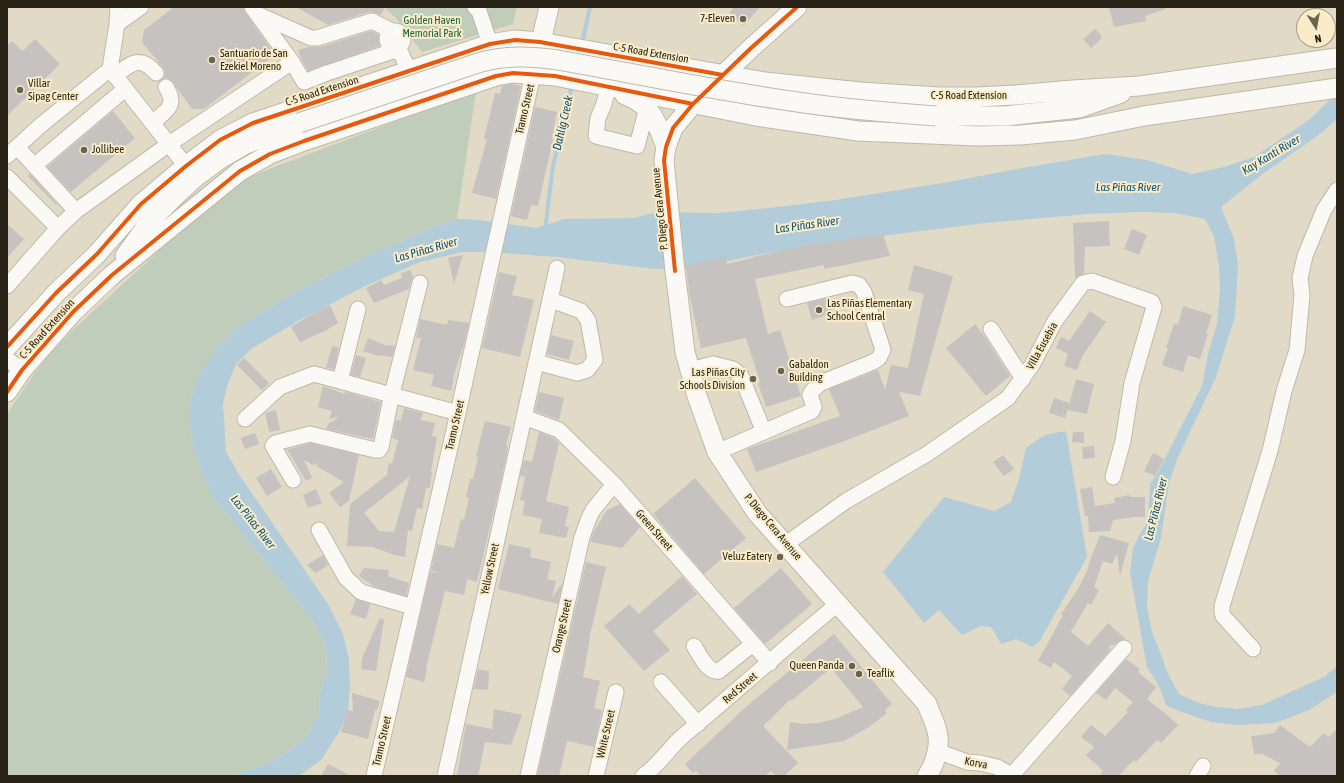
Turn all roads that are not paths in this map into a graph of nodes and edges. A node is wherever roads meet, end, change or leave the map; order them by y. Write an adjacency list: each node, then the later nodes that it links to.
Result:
1 (118, 7): 7 (street)
2 (141, 7): 7 (street)
3 (475, 7): 9 (street)
4 (549, 7): 8 (main road)
5 (793, 8): 17 (main road, P. Diego Cera Avenue)
6 (254, 10): 10 (street); 12 (street)
7 (117, 24): 14 (street)
8 (540, 42): 9 (main road, C-5 Road Extension); 16 (main road); 17 (main road, C-5 Road Extension)
9 (490, 44): 13 (main road, C-5 Road Extension)
10 (399, 50): 13 (street); 18 (street)
11 (1337, 58): 19 (main road, C-5 Road Extension)
12 (292, 62): 18 (street); 30 (street)
13 (409, 71): 24 (main road, C-5 Road Extension)
14 (112, 72): 15 (street); 22 (street); 32 (street)
15 (156, 73)
16 (533, 74): 21 (main road, C-5 Road Extension); 42 (main road, C-5 Road Extension); 58 (street, Tramo Street)
17 (723, 75): 19 (main road, C-5 Road Extension); 25 (main road, P. Diego Cera Avenue)
18 (304, 82): 24 (street)
19 (1139, 86): 27 (main road, C-5 Road Extension)
20 (166, 87): 29 (street)
21 (606, 87): 25 (main road, C-5 Road Extension); 26 (main road); 26 (street)
22 (125, 89): 29 (street); 33 (street)
23 (1333, 89): 28 (main road, C-5 Road Extension)
24 (315, 102): 34 (main road, C-5 Road Extension)
25 (693, 104): 28 (main road, C-5 Road Extension); 31 (main road, P. Diego Cera Avenue)
26 (647, 108): 31 (main road)
27 (1078, 108): 28 (main road, C-5 Road Extension); 38 (main road, C-5 Road Extension, bridge)
28 (1144, 116)
29 (152, 122): 30 (street)
30 (169, 144): 34 (street); 37 (street)
31 (666, 147): 53 (main road, P. Diego Cera Avenue)
32 (12, 152): 33 (street)
33 (34, 166): 37 (street)
34 (186, 166): 40 (main road, C-5 Road Extension)
35 (7, 178): 39 (street)
36 (1337, 190): 73 (street)
37 (76, 211): 39 (street)
38 (151, 220): 40 (main road, C-5 Road Extension); 42 (main road, C-5 Road Extension)
39 (58, 228): 44 (street)
40 (97, 254): 49 (main road, C-5 Road Extension)
41 (557, 268): 46 (street, Yellow Street)
42 (112, 275): 52 (main road, C-5 Road Extension)
43 (420, 283): 57 (street)
44 (7, 286)
45 (787, 299): 61 (street)
46 (551, 300): 51 (street, Yellow Street); 51 (street)
47 (358, 309): 55 (street)
48 (991, 329): 54 (street)
49 (7, 347)
50 (7, 359): 52 (street)
51 (536, 362): 59 (street, Yellow Street)
52 (22, 370): 56 (main road, C-5 Road Extension)
53 (690, 370): 61 (street); 62 (main road, P. Diego Cera Avenue)
54 (1023, 379): 63 (street, Villa Eusebia); 67 (street, Villa Eusebia)
55 (340, 381): 57 (street); 60 (street)
56 (7, 392)
57 (392, 394): 58 (street); 64 (street)
58 (458, 413): 69 (street, Tramo Street)
59 (524, 417): 65 (street, Green Street); 80 (street, Yellow Street)
60 (245, 419)
61 (764, 432): 62 (street)
62 (717, 452): 67 (main road, P. Diego Cera Avenue)
63 (1112, 478)
64 (293, 480)
65 (614, 484): 70 (street, Green Street); 81 (street, Orange Street)
66 (319, 530): 69 (street)
67 (786, 544): 68 (main road, P. Diego Cera Avenue)
68 (839, 603): 74 (street, Red Street); 78 (main road, P. Diego Cera Avenue)
69 (413, 606): 79 (street, Tramo Street)
70 (753, 644): 71 (street); 74 (street, Green Street)
71 (694, 646)
72 (1124, 648): 85 (street)
73 (1253, 649)
74 (770, 662): 77 (street, Red Street)
75 (661, 682): 77 (street)
76 (616, 692): 82 (street, White Street)
77 (698, 724): 83 (street, Red Street)
78 (937, 751): 84 (main road, P. Diego Cera Avenue); 85 (street, Korva)
79 (374, 776)
80 (445, 776)
81 (528, 776)
82 (596, 776)
83 (643, 776)
84 (927, 776)
85 (1013, 776)

